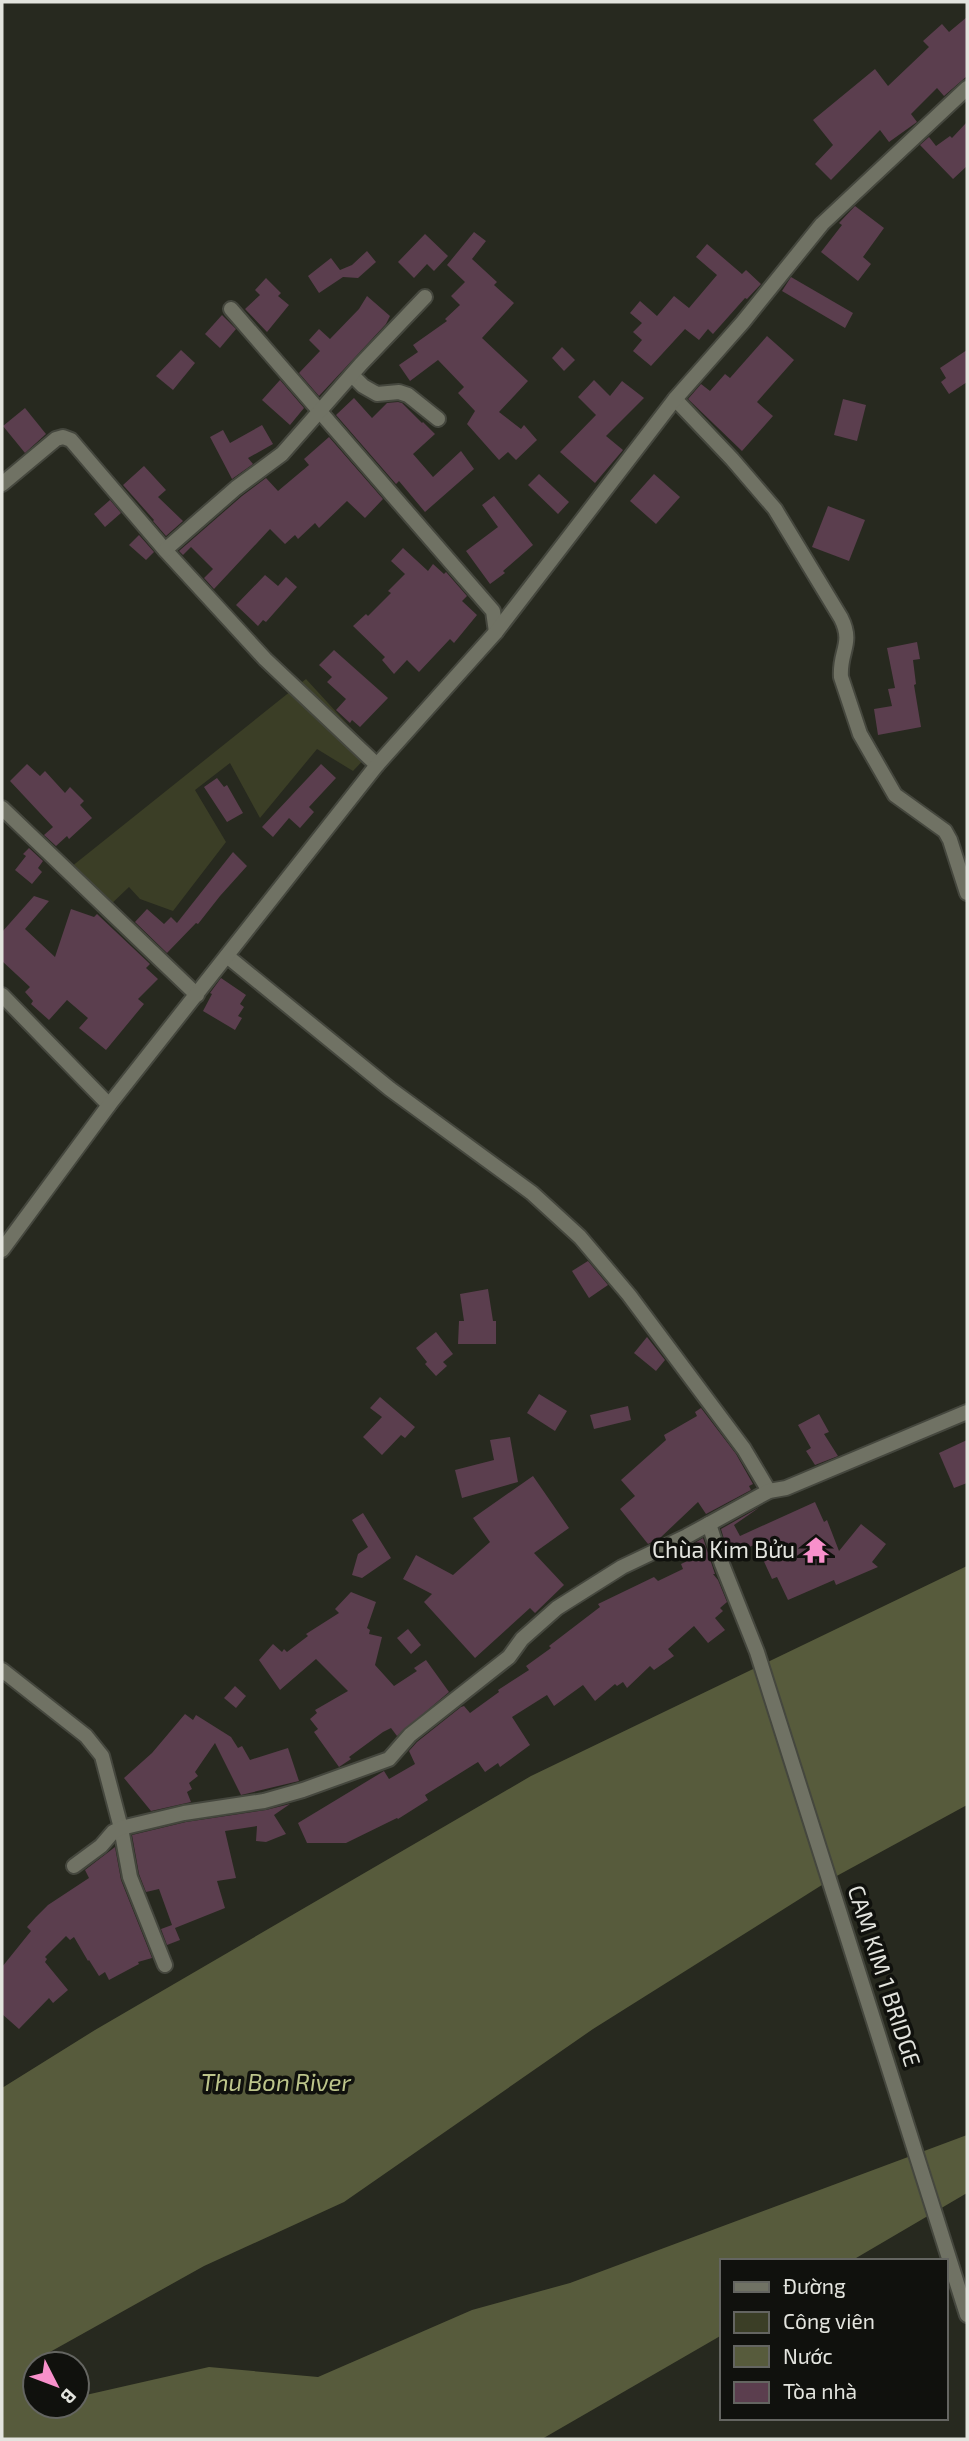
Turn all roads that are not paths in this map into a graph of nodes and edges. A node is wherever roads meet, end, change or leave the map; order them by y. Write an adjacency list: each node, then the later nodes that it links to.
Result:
1 (967, 88): 5 (street)
2 (425, 297): 4 (street)
3 (231, 309): 6 (street)
4 (352, 375): 6 (street); 7 (street)
5 (676, 399): 10 (street); 13 (street)
6 (319, 412): 9 (street); 10 (street)
7 (438, 419)
8 (2, 484): 9 (street)
9 (165, 550): 11 (street)
10 (496, 632): 11 (street)
11 (377, 765): 14 (street)
12 (2, 808): 16 (street)
13 (967, 889)
14 (227, 956): 16 (street); 20 (street)
15 (2, 995): 17 (street)
16 (197, 995): 17 (street)
17 (109, 1105): 18 (street)
18 (2, 1250)
19 (967, 1412): 20 (street)
20 (769, 1491): 21 (street)
21 (709, 1524): 23 (street); 26 (street, CAM KIM 1 BRIDGE)
22 (2, 1670): 23 (street)
23 (121, 1828): 24 (street); 25 (street)
24 (75, 1866)
25 (165, 1965)
26 (967, 2315)

